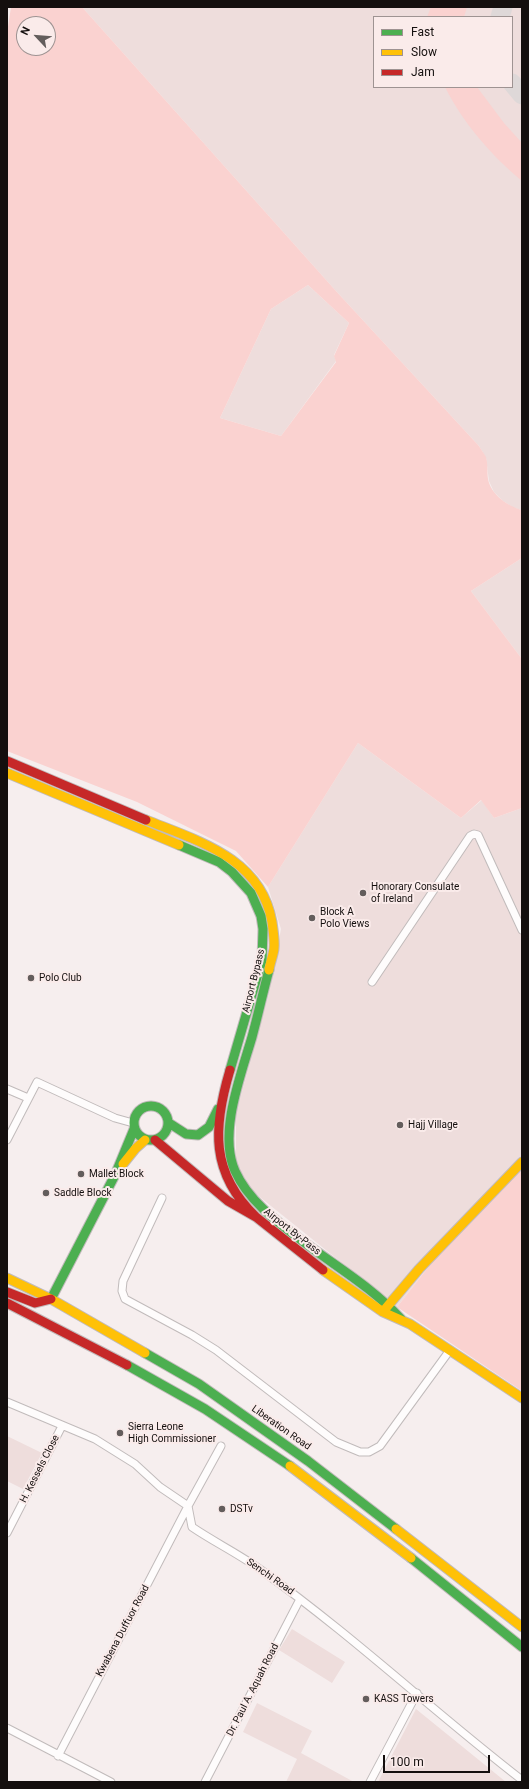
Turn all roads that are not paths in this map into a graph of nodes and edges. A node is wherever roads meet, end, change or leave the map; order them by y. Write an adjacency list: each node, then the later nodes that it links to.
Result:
1 (7, 761): 15 (main road, Airport Bypass)
2 (7, 773): 7 (main road, Airport Bypass)
3 (522, 930): 4 (street)
4 (372, 982)
5 (7, 1089): 6 (street)
6 (28, 1098): 9 (street); 10 (street)
7 (222, 1101): 8 (main road); 16 (main road, Airport Bypass)
8 (169, 1123): 9 (main road); 11 (main road)
9 (134, 1126): 11 (main road); 13 (main road)
10 (7, 1140)
11 (150, 1140): 13 (main road); 16 (main road, Airport By-Pass)
12 (522, 1162): 21 (main road)
13 (115, 1175): 19 (main road)
14 (162, 1198): 24 (street)
15 (265, 1210): 21 (main road, Airport By-Pass)
16 (256, 1218): 22 (main road, Airport By-Pass)
17 (7, 1278): 19 (main road, Liberation Road)
18 (7, 1292): 19 (main road)
19 (52, 1299): 32 (main road, Liberation Road)
20 (7, 1303): 33 (main road)
21 (389, 1304): 22 (main road); 23 (main road, Airport By-Pass)
22 (383, 1312): 23 (main road, Airport By-Pass)
23 (401, 1319): 24 (main road, Airport By-Pass)
24 (450, 1350): 25 (main road, Airport By-Pass)
25 (522, 1398)
26 (7, 1402): 27 (street)
27 (62, 1426): 29 (street); 30 (street, H. Kessels Close)
28 (221, 1446): 29 (street, Kwabena Duffuor Road)
29 (188, 1506): 31 (street, Senchi Road); 36 (street, Kwabena Duffuor Road)
30 (7, 1533)
31 (300, 1599): 34 (street, Senchi Road); 39 (street, Dr. Paul A. Aquah Road)
32 (522, 1627)
33 (522, 1647)
34 (417, 1693): 37 (street, Senchi Road); 40 (street)
35 (7, 1728): 36 (street)
36 (58, 1756): 38 (street)
37 (522, 1780)
38 (111, 1782)
39 (205, 1782)
40 (370, 1782)

